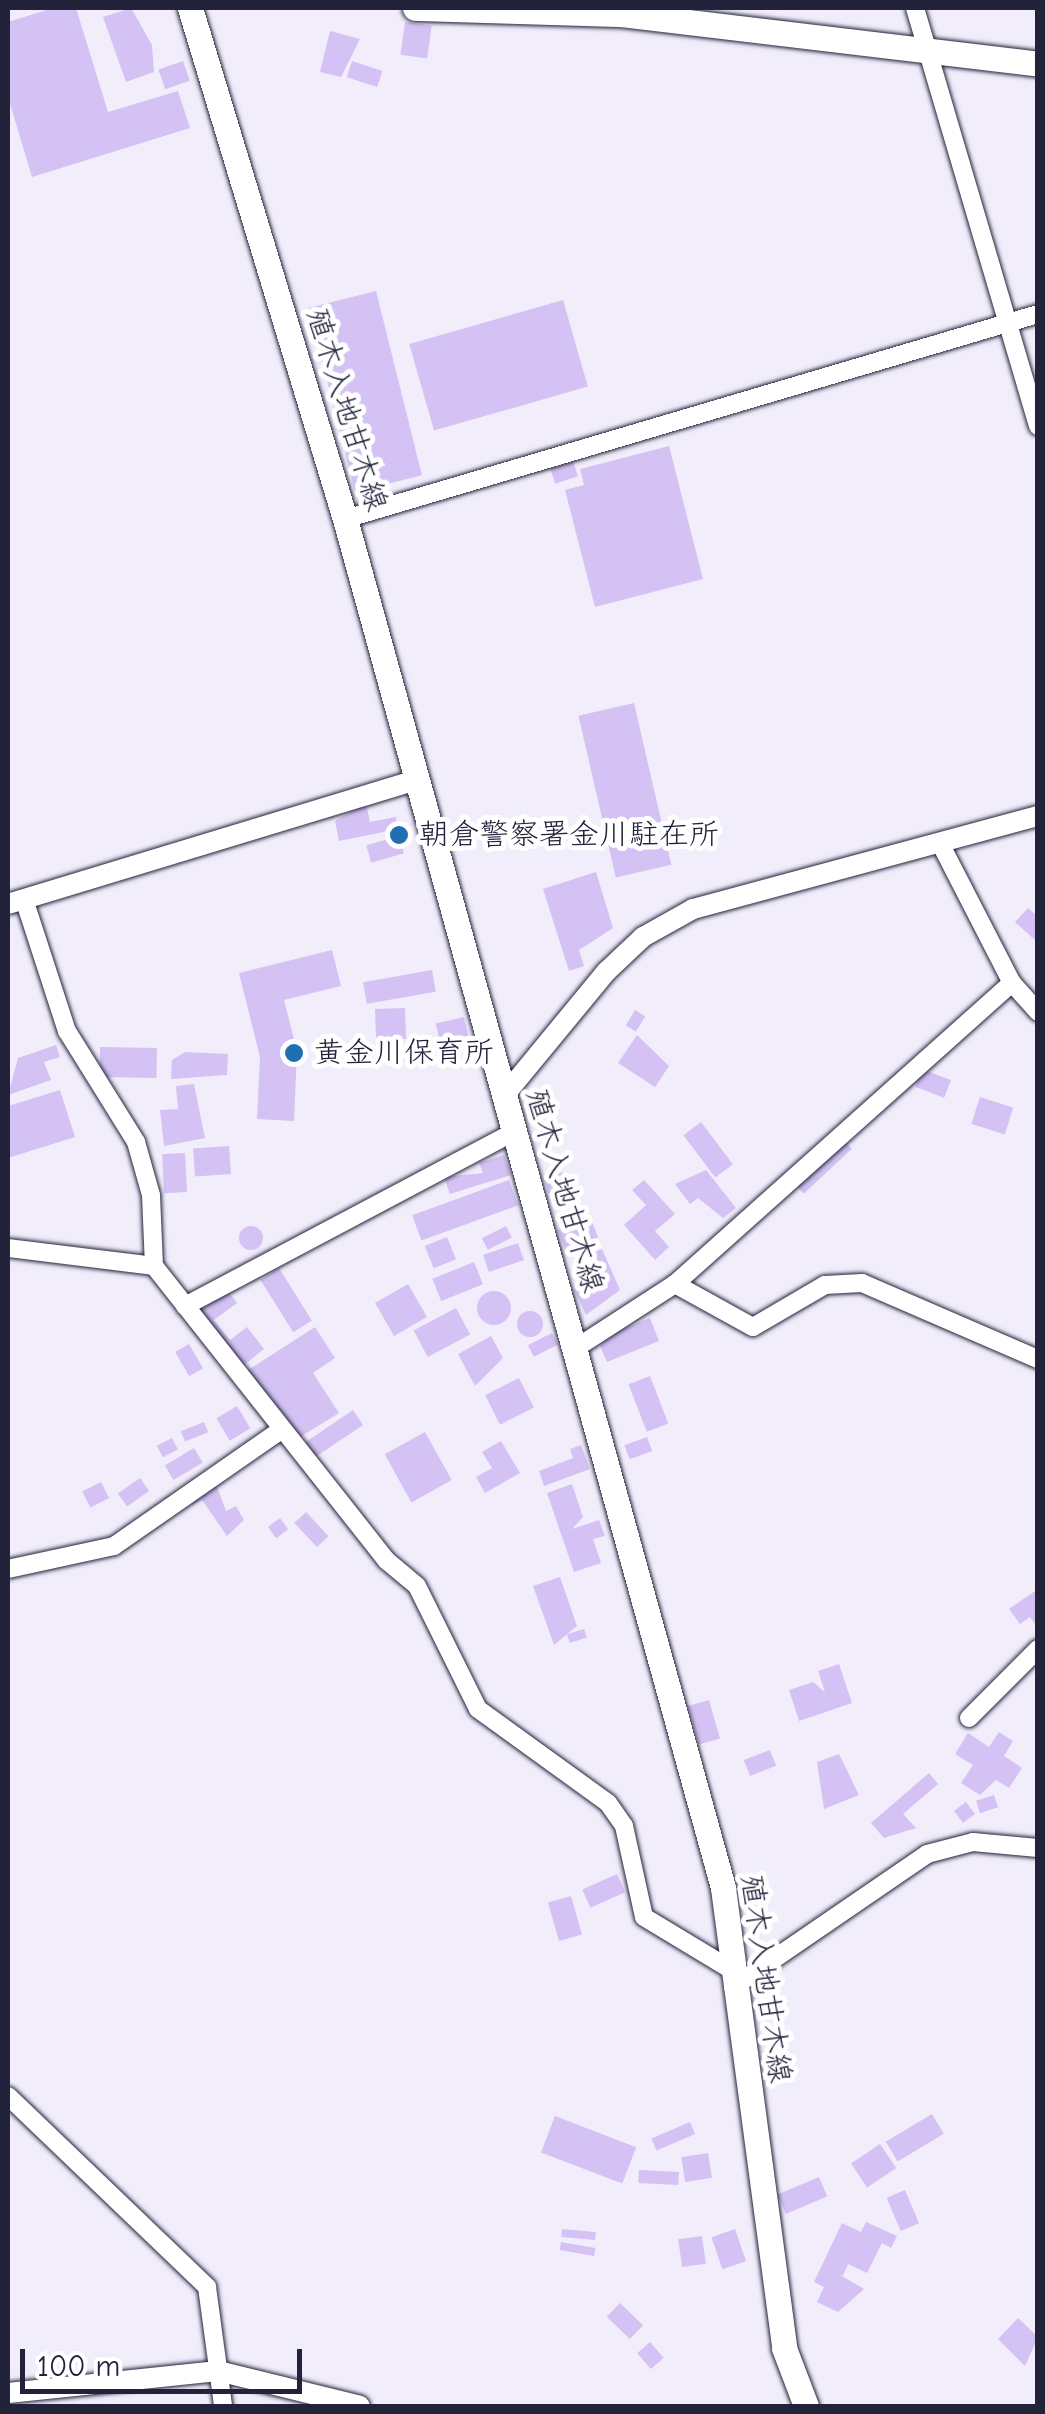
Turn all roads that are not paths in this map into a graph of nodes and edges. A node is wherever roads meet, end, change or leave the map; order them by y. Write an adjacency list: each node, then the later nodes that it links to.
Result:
1 (190, 8): 9 (main road, 殖木入地甘木線)
2 (415, 8): 4 (main road)
3 (914, 8): 4 (street)
4 (928, 48): 5 (main road); 7 (street)
5 (1038, 64)
6 (1038, 314): 7 (street)
7 (1012, 320): 8 (street); 9 (street)
8 (1038, 426)
9 (345, 518): 10 (main road, 殖木入地甘木線)
10 (414, 782): 13 (street); 16 (main road, 殖木入地甘木線)
11 (1038, 816): 12 (street)
12 (940, 843): 14 (street); 16 (street)
13 (16, 901): 19 (street)
14 (1012, 983): 15 (street); 20 (street)
15 (1038, 1012)
16 (503, 1097): 17 (main road, 殖木入地甘木線)
17 (510, 1134): 21 (street); 22 (main road, 殖木入地甘木線)
18 (8, 1248): 19 (street)
19 (154, 1266): 21 (street)
20 (675, 1284): 22 (street); 23 (street)
21 (185, 1306): 24 (street)
22 (576, 1348): 29 (main road, 殖木入地甘木線)
23 (1038, 1360)
24 (281, 1430): 25 (street); 29 (street)
25 (8, 1569)
26 (1038, 1648): 27 (street)
27 (969, 1718)
28 (1038, 1848): 29 (street)
29 (733, 1979): 35 (main road, 殖木入地甘木線)
30 (8, 2096): 31 (street)
31 (218, 2371): 32 (street); 33 (street); 34 (street)
32 (8, 2393)
33 (223, 2406)
34 (360, 2406)
35 (806, 2406)

